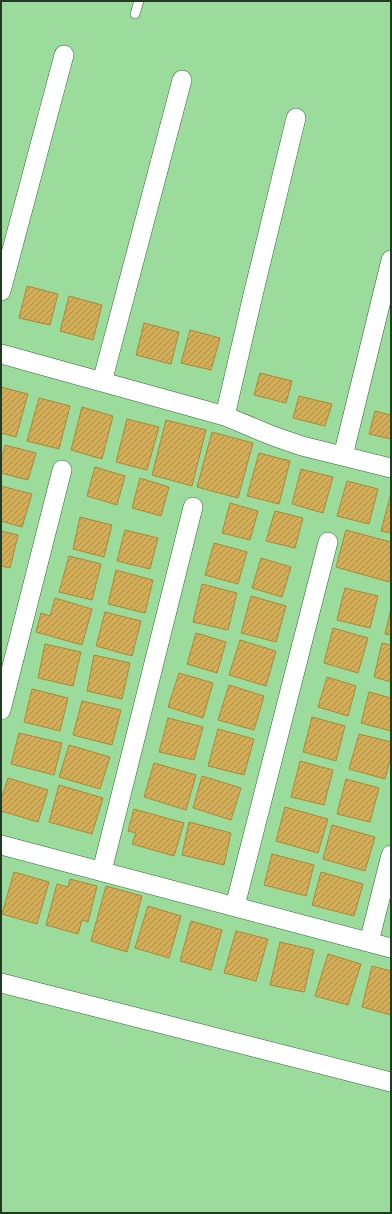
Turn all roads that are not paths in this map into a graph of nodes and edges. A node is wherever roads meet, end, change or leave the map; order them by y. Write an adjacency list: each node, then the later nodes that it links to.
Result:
1 (139, 1): 2 (lane)
2 (135, 14)
3 (64, 55): 7 (street)
4 (182, 80): 9 (street)
5 (296, 118): 10 (street)
6 (391, 260): 11 (street)
7 (1, 291)
8 (1, 354): 9 (street)
9 (102, 382): 10 (street)
10 (225, 416): 11 (street)
11 (343, 456): 12 (street)
12 (391, 468)
13 (62, 470): 16 (street)
14 (193, 507): 19 (street)
15 (328, 542): 20 (street)
16 (1, 710)
17 (1, 845): 19 (street)
18 (391, 855): 21 (street)
19 (102, 871): 20 (street)
20 (235, 906): 21 (street)
21 (369, 942): 22 (street)
22 (391, 948)
23 (1, 983): 24 (street)
24 (391, 1082)

